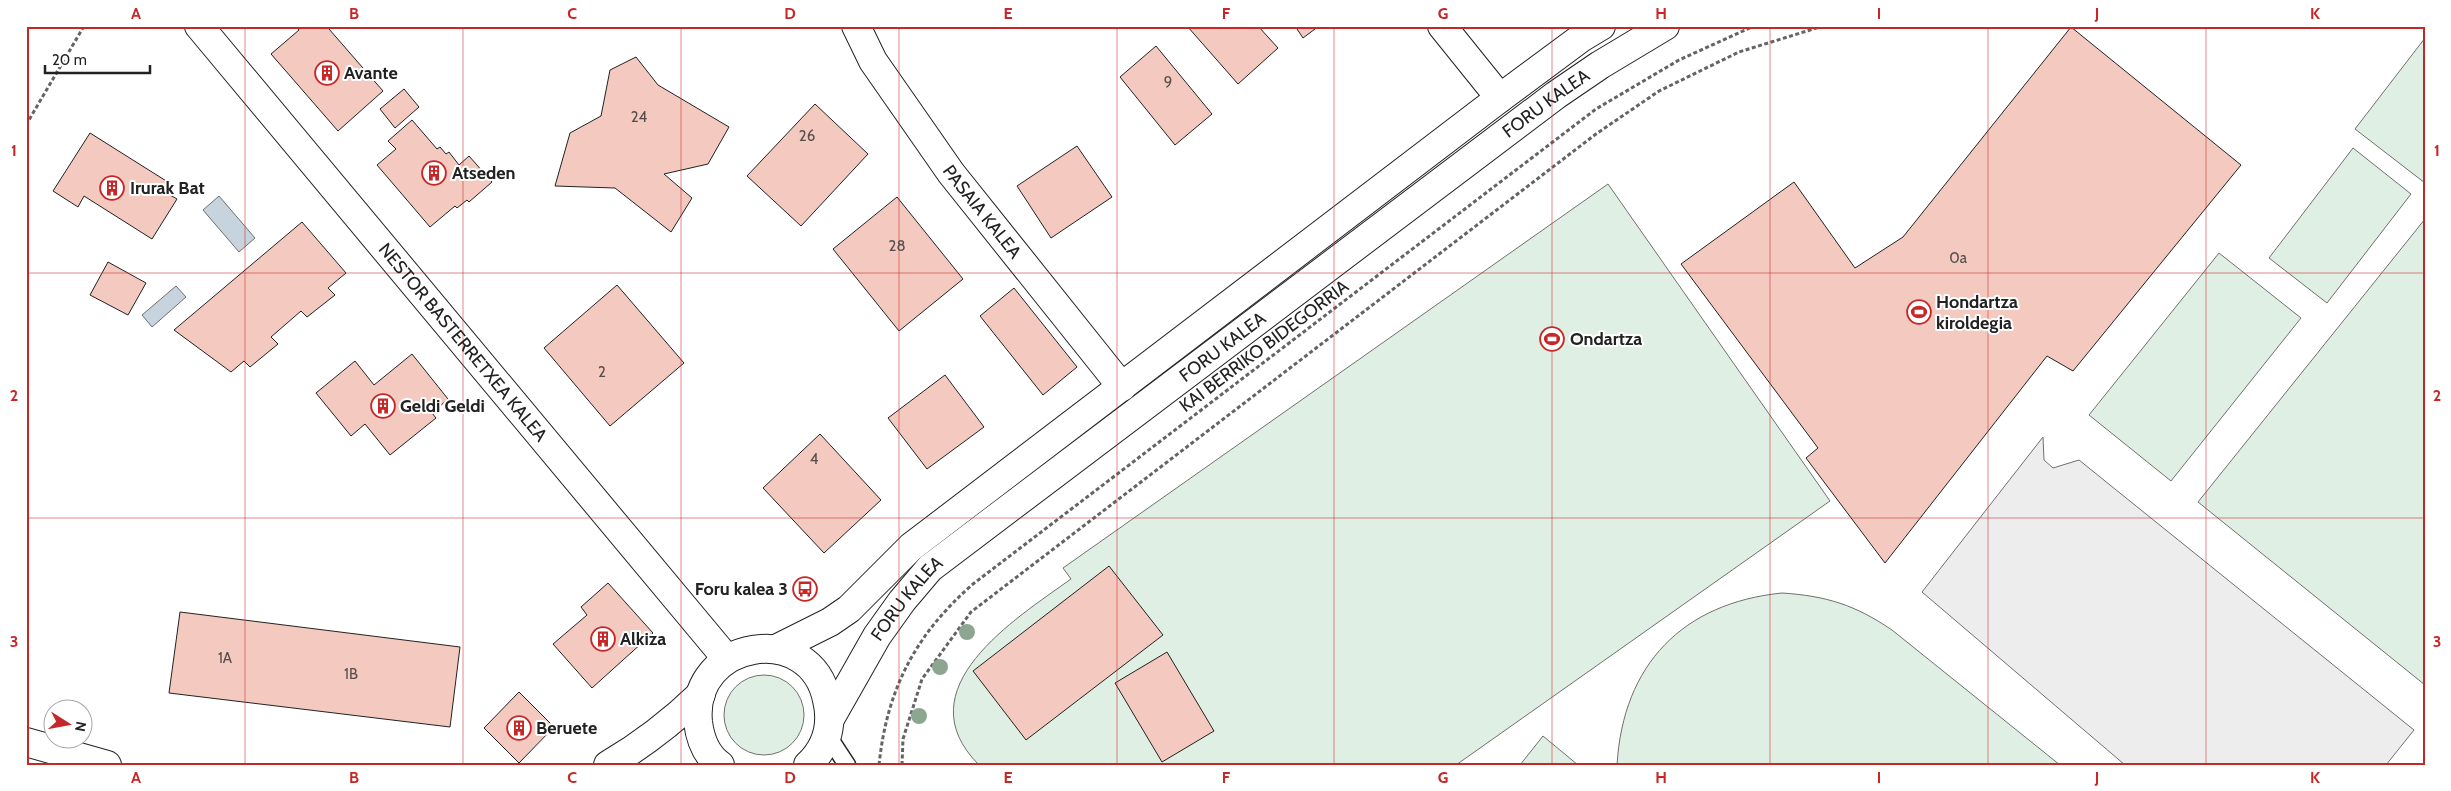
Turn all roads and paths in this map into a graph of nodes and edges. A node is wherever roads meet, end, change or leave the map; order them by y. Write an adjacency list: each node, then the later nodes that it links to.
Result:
1 (84, 26): 10 (path)
2 (199, 26): 13 (street, NESTOR BASTERRETXEA KALEA)
3 (856, 26): 11 (street, PASAIA KALEA)
4 (1442, 26): 9 (street)
5 (1601, 26): 9 (street, FORU KALEA)
6 (1665, 26): 15 (street, FORU KALEA)
7 (1754, 26): 22 (path, KAI BERRIKO BIDEGORRIA)
8 (1823, 26): 23 (path)
9 (1500, 98): 11 (street, FORU KALEA)
10 (26, 125)
11 (1122, 386): 12 (street, FORU KALEA)
12 (776, 649): 13 (street); 15 (street)
13 (727, 659): 14 (street)
14 (701, 694): 18 (street); 19 (street)
15 (829, 726): 20 (street, FORU KALEA); 21 (lane)
16 (26, 742): 17 (street)
17 (107, 765)
18 (608, 765)
19 (720, 765)
20 (808, 765)
21 (847, 765)
22 (879, 765)
23 (902, 765)

